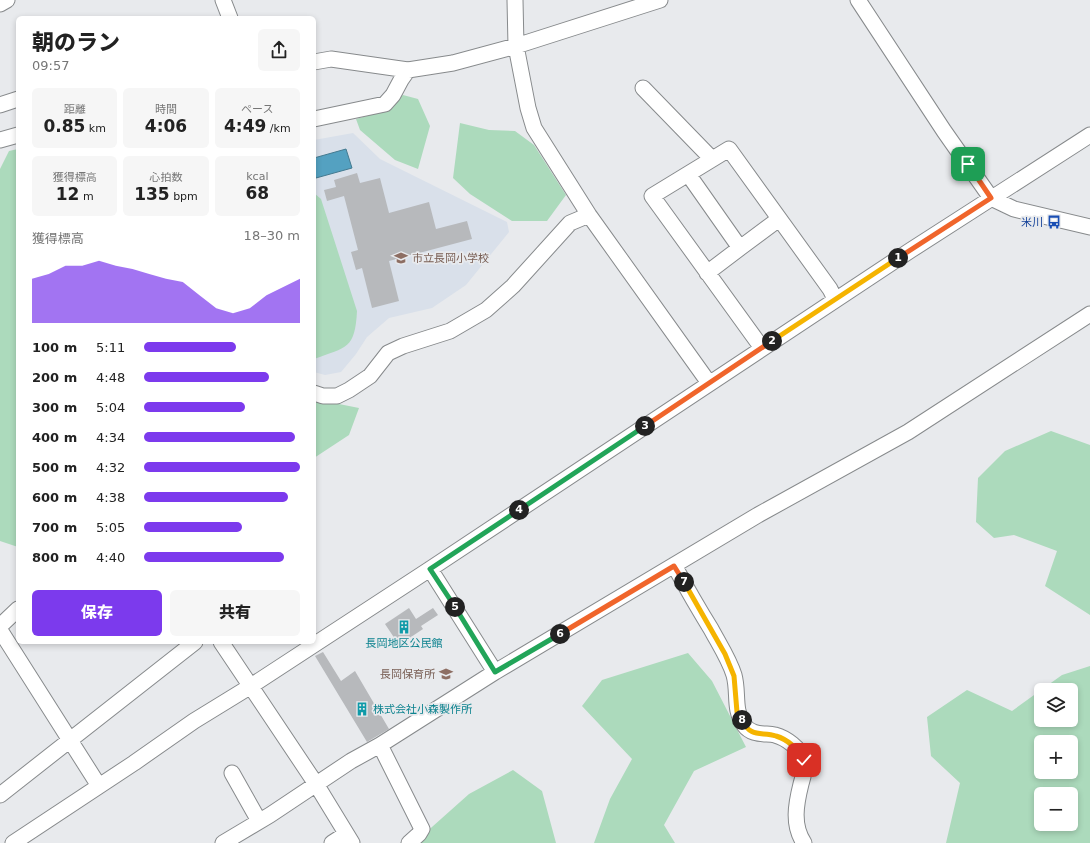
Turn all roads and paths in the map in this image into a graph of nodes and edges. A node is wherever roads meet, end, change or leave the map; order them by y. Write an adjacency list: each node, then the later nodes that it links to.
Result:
1 (7, 0): 7 (street)
2 (223, 0): 8 (street)
3 (515, 0): 9 (street)
4 (660, 0): 6 (street)
5 (858, 0): 21 (street)
6 (639, 3): 9 (street)
7 (0, 4)
8 (229, 16)
9 (516, 46): 11 (street); 22 (street)
10 (316, 62): 11 (street)
11 (408, 70): 15 (street)
12 (643, 88): 19 (street)
13 (16, 100): 14 (street)
14 (0, 105)
15 (316, 118)
16 (1090, 135): 21 (street)
17 (16, 136): 18 (street)
18 (0, 140)
19 (712, 159): 20 (street); 23 (street)
20 (688, 174): 25 (street); 26 (street)
21 (991, 198): 24 (street); 27 (street)
22 (589, 215): 30 (street); 31 (street)
23 (779, 219): 25 (street); 27 (street)
24 (1090, 227)
25 (740, 248): 26 (street)
26 (707, 273): 29 (street)
27 (836, 299): 29 (street)
28 (1090, 314): 32 (street)
29 (762, 348): 30 (street)
30 (709, 383): 33 (street)
31 (316, 394)
32 (674, 566): 41 (street); 56 (street)
33 (430, 569): 40 (street); 41 (street)
34 (16, 611): 35 (street)
35 (0, 626)
36 (0, 630): 43 (street)
37 (192, 644): 43 (street)
38 (222, 644): 42 (street)
39 (315, 644): 42 (street)
40 (316, 644)
41 (495, 672): 44 (street)
42 (251, 686): 46 (street); 47 (street)
43 (70, 742): 47 (street); 48 (street)
44 (380, 744): 46 (street); 55 (street)
45 (232, 773): 49 (street)
46 (316, 784): 49 (street); 50 (street)
47 (99, 786): 52 (street)
48 (0, 795)
49 (259, 821): 51 (street)
50 (349, 838): 54 (street)
51 (239, 839): 53 (street)
52 (14, 843)
53 (223, 843)
54 (332, 843)
55 (409, 843)
56 (804, 843)

